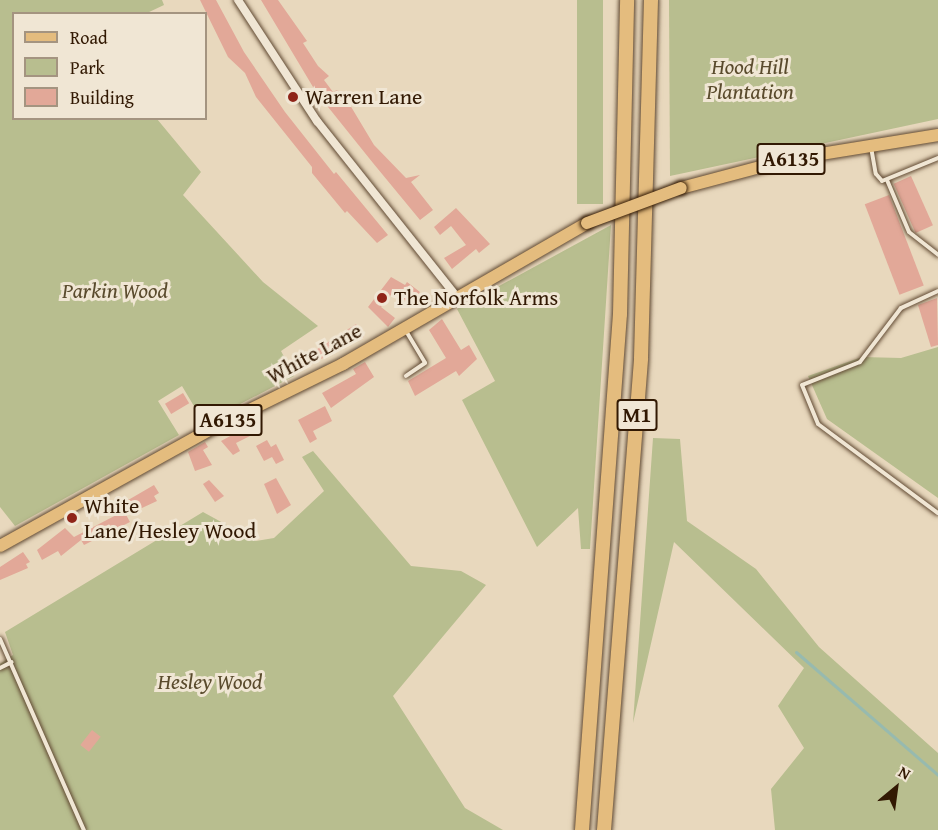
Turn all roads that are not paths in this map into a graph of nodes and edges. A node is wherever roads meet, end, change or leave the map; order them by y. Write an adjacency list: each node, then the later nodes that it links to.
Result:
1 (237, 0): 12 (street)
2 (621, 0): 5 (highway, M1)
3 (627, 0): 5 (highway, M1)
4 (651, 0): 22 (highway, M1)
5 (626, 77): 21 (highway, M1)
6 (938, 135): 7 (main road, A6135)
7 (871, 146): 9 (lane); 12 (main road, White Lane / A6135, bridge)
8 (938, 158): 9 (lane)
9 (887, 180): 10 (lane)
10 (938, 255)
11 (938, 291): 15 (lane)
12 (456, 296): 13 (main road, White Lane / A6135)
13 (404, 328): 14 (lane); 16 (main road, White Lane / A6135)
14 (406, 376)
15 (938, 513)
16 (0, 546)
17 (0, 639): 18 (lane)
18 (12, 662): 19 (lane); 20 (lane)
19 (0, 668)
20 (84, 830)
21 (582, 830)
22 (604, 830)

